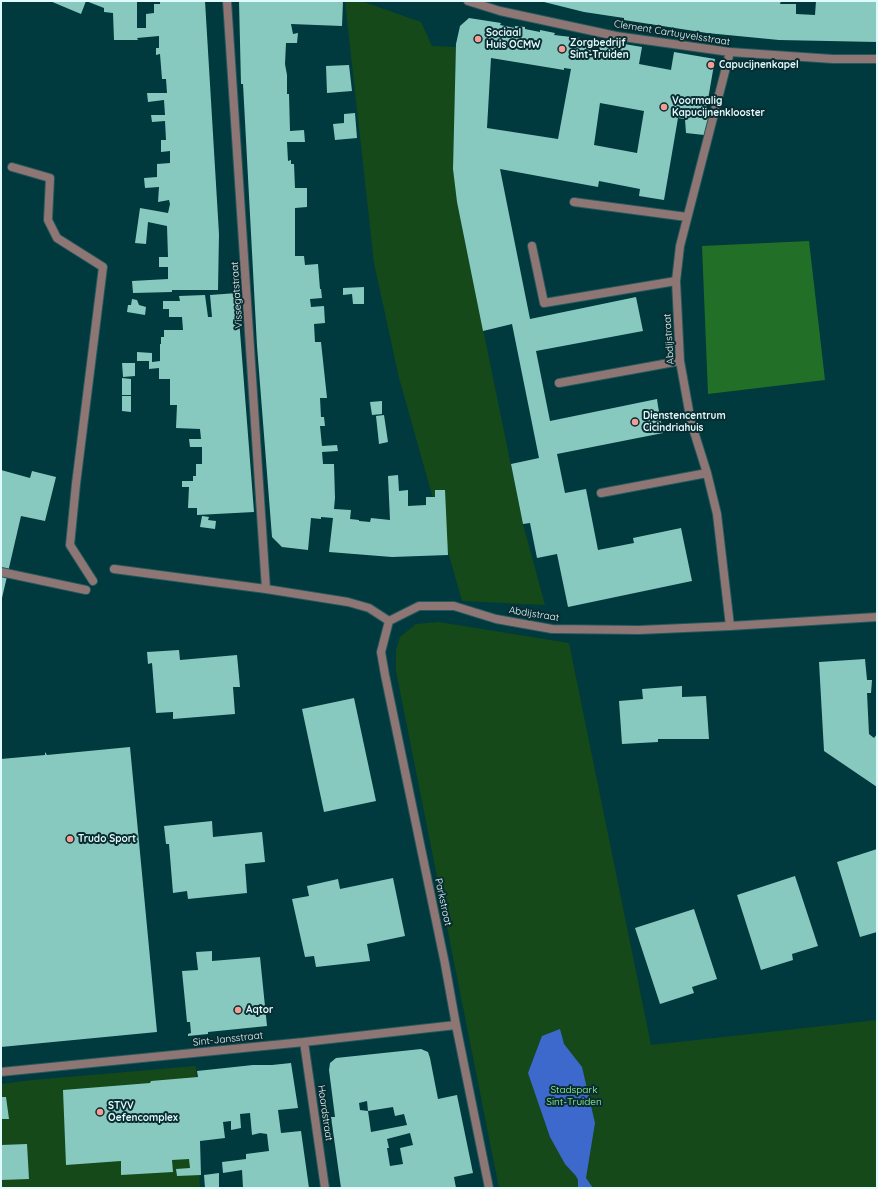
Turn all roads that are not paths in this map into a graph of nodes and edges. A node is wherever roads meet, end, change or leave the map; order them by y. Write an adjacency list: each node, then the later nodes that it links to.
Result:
1 (227, 1): 17 (street, Vissegatstraat)
2 (468, 1): 3 (street, Clement Cartuyvelsstraat)
3 (730, 52): 4 (street, Clement Cartuyvelsstraat); 7 (street, Abdijstraat)
4 (877, 59)
5 (12, 167): 16 (street)
6 (574, 202): 7 (street)
7 (687, 217): 9 (street, Abdijstraat)
8 (532, 246): 9 (street)
9 (676, 281): 10 (street, Abdijstraat)
10 (680, 361): 11 (street); 12 (street, Abdijstraat)
11 (559, 383)
12 (707, 473): 13 (street); 21 (street, Abdijstraat)
13 (601, 493)
14 (114, 569): 17 (street)
15 (1, 572): 18 (street)
16 (93, 581)
17 (266, 589): 20 (street)
18 (86, 590)
19 (877, 617): 21 (street, Abdijstraat)
20 (389, 621): 21 (street, Abdijstraat); 22 (street, Parkstraat)
21 (730, 626)
22 (456, 1025): 23 (street, Sint-Jansstraat); 26 (street, Parkstraat)
23 (304, 1042): 24 (street, Sint-Jansstraat); 25 (street, Haardstraat)
24 (1, 1072)
25 (326, 1188)
26 (489, 1188)

